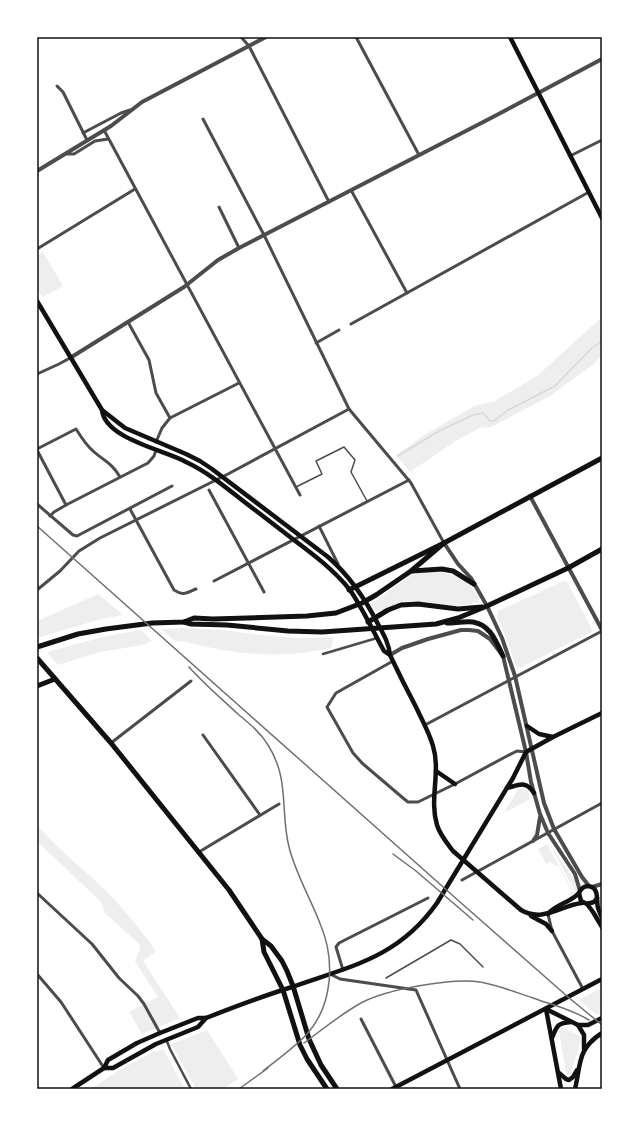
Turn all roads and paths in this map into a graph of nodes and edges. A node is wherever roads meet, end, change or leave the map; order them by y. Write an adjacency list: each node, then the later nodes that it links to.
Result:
1 (241, 37): 5 (street)
2 (266, 37): 5 (street)
3 (356, 37): 17 (street)
4 (510, 37): 8 (main road)
5 (249, 46): 9 (street); 23 (street)
6 (602, 59): 8 (street)
7 (57, 86): 12 (street)
8 (539, 93): 17 (street); 18 (main road)
9 (131, 110): 11 (street); 12 (street)
10 (203, 119): 26 (street)
11 (104, 130): 13 (street); 14 (street)
12 (83, 133): 14 (street)
13 (108, 138): 16 (street); 20 (street)
14 (87, 140): 16 (street)
15 (602, 140): 18 (street)
16 (65, 154): 19 (street)
17 (419, 155): 21 (street)
18 (570, 156): 22 (main road)
19 (37, 171)
20 (135, 189): 28 (street); 29 (street)
21 (351, 190): 23 (street); 30 (street)
22 (589, 192): 25 (main road); 30 (street)
23 (329, 202): 26 (street)
24 (219, 207): 27 (street)
25 (602, 218)
26 (264, 235): 27 (street); 35 (street)
27 (239, 248): 29 (street)
28 (37, 249)
29 (187, 284): 32 (street); 38 (street)
30 (407, 293): 33 (street)
31 (37, 301): 36 (main road)
32 (128, 322): 36 (street); 41 (street)
33 (351, 324)
34 (339, 330): 35 (street)
35 (316, 343): 39 (street)
36 (70, 358): 37 (street); 40 (main road)
37 (37, 374)
38 (239, 383): 41 (street); 43 (street)
39 (349, 409): 43 (street); 50 (street)
40 (102, 410): 42 (main road); 45 (main road)
41 (170, 418): 42 (street)
42 (156, 442): 47 (main road)
43 (275, 448): 47 (street); 52 (street)
44 (37, 450): 48 (street); 58 (street)
45 (156, 450): 48 (street); 49 (main road)
46 (602, 458): 55 (main road)
47 (222, 476): 49 (street); 63 (main road)
48 (120, 477): 58 (street)
49 (215, 480): 61 (street); 64 (main road)
50 (409, 480): 56 (street); 65 (street)
51 (172, 486): 59 (street)
52 (296, 487): 54 (street); 56 (lane)
53 (209, 490): 67 (street)
54 (300, 495)
55 (530, 496): 65 (main road); 69 (street)
56 (367, 501): 62 (street)
57 (37, 504): 60 (street)
58 (66, 505): 60 (street)
59 (130, 509): 60 (street); 61 (street)
60 (50, 516)
61 (136, 520): 74 (street); 75 (street)
62 (319, 526): 63 (street); 68 (street)
63 (301, 536): 64 (street); 68 (main road)
64 (293, 540): 67 (street); 76 (main road)
65 (444, 543): 70 (main road); 72 (street); 73 (main road)
66 (602, 549): 69 (main road)
67 (248, 563): 71 (street); 77 (street)
68 (338, 566): 73 (main road)
69 (568, 568): 78 (main road); 83 (street)
70 (411, 571): 72 (main road); 80 (main road)
71 (214, 581)
72 (474, 584): 78 (street)
73 (356, 587): 76 (main road); 79 (main road)
74 (196, 589)
75 (37, 590)
76 (350, 590): 81 (main road)
77 (264, 592)
78 (487, 606): 79 (main road); 82 (main road); 91 (street)
79 (375, 618): 81 (main road); 87 (main road)
80 (183, 622): 82 (main road); 85 (main road)
81 (368, 622): 84 (main road)
82 (442, 622): 88 (main road)
83 (602, 630): 91 (street)
84 (377, 638): 86 (street); 87 (main road)
85 (37, 647)
86 (323, 654)
87 (390, 655): 88 (street); 90 (main road)
88 (503, 656): 93 (street)
89 (37, 658): 92 (main road)
90 (393, 661): 97 (main road); 107 (street)
91 (515, 676): 93 (street); 98 (street)
92 (54, 679): 95 (main road); 101 (main road)
93 (508, 680): 97 (street); 103 (street)
94 (191, 681): 101 (street)
95 (37, 686)
96 (602, 713): 100 (main road)
97 (425, 725): 104 (main road)
98 (527, 726): 100 (main road); 102 (street)
99 (203, 735): 112 (street)
100 (553, 736): 102 (main road)
101 (111, 743): 116 (main road)
102 (532, 748): 103 (main road); 113 (street)
103 (526, 752): 105 (street); 106 (main road); 108 (street)
104 (436, 771): 105 (main road); 107 (main road)
105 (455, 784): 107 (street)
106 (507, 788): 108 (main road); 134 (main road)
107 (434, 793): 117 (main road)
108 (534, 793): 111 (street)
109 (602, 803): 113 (street)
110 (279, 804): 112 (street)
111 (540, 814): 114 (street); 115 (street)
112 (260, 815): 116 (street)
113 (554, 830): 114 (street); 120 (street)
114 (548, 833): 115 (street); 121 (street)
115 (533, 841): 117 (street)
116 (199, 852): 132 (main road)
117 (477, 872): 118 (street); 127 (main road)
118 (462, 880)
119 (602, 884): 120 (street)
120 (591, 887): 121 (main road); 124 (main road)
121 (579, 892): 126 (main road); 128 (main road)
122 (602, 892): 124 (street)
123 (37, 893): 148 (street)
124 (597, 896): 126 (main road); 129 (main road)
125 (428, 898): 134 (street)
126 (585, 904): 128 (main road); 130 (main road)
127 (528, 914): 128 (main road); 131 (main road)
128 (548, 914): 131 (street)
129 (602, 918)
130 (602, 927)
131 (552, 931): 141 (street)
132 (262, 939): 139 (main road); 140 (main road)
133 (483, 967): 137 (lane)
134 (343, 970): 136 (main road)
135 (37, 974): 154 (street)
136 (330, 974): 139 (main road); 153 (street)
137 (386, 978)
138 (602, 979): 141 (main road)
139 (293, 986): 140 (main road); 161 (main road)
140 (283, 990): 143 (main road); 160 (main road)
141 (583, 990): 142 (main road)
142 (546, 1009): 146 (main road); 150 (main road); 153 (main road)
143 (206, 1018): 148 (main road); 151 (main road)
144 (602, 1018): 147 (main road)
145 (361, 1019): 157 (street)
146 (571, 1022): 147 (main road); 150 (main road)
147 (578, 1025): 152 (main road)
148 (160, 1033): 154 (main road)
149 (602, 1033): 152 (main road)
150 (552, 1038): 156 (main road)
151 (166, 1039): 154 (main road); 159 (street)
152 (584, 1049): 155 (main road)
153 (447, 1060): 157 (main road); 162 (street)
154 (104, 1068): 158 (main road)
155 (578, 1068): 156 (main road); 164 (main road)
156 (559, 1074): 163 (main road)
157 (394, 1088)
158 (72, 1089)
159 (191, 1089)
160 (327, 1089)
161 (337, 1089)
162 (460, 1089)
163 (561, 1089)
164 (575, 1089)

